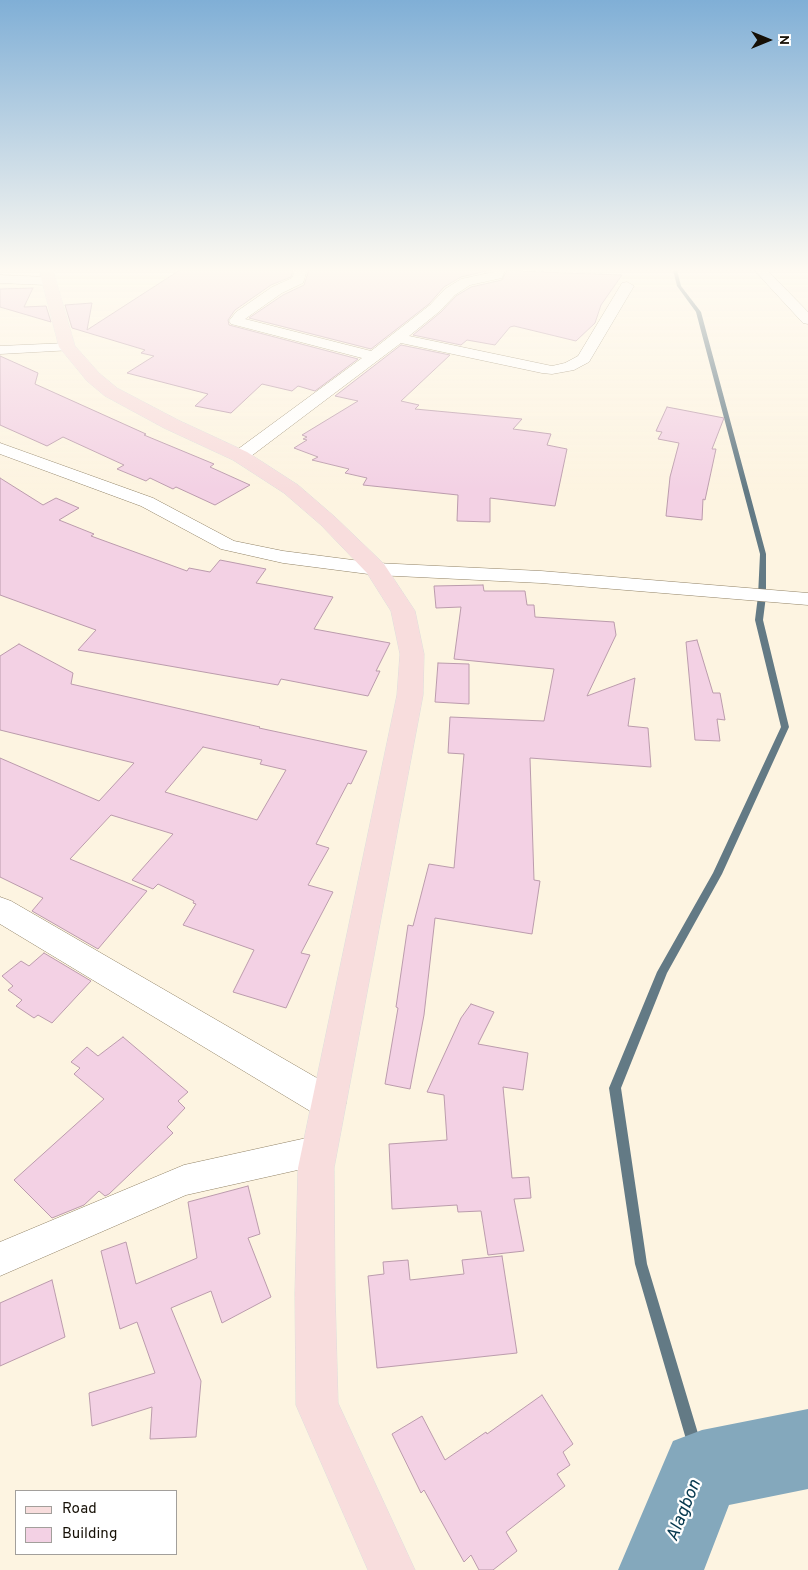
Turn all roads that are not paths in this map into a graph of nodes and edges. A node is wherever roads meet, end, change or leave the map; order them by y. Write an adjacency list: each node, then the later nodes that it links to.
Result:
1 (65, 343): 6 (main road)
2 (323, 343): 8 (street)
3 (390, 343): 8 (street)
4 (422, 343): 5 (street)
5 (593, 343)
6 (66, 347): 7 (street); 10 (main road)
7 (0, 350)
8 (372, 356): 10 (street)
9 (0, 448): 11 (street)
10 (240, 456): 11 (main road)
11 (376, 570): 12 (street); 14 (main road)
12 (808, 599)
13 (0, 909): 14 (street)
14 (328, 1103): 15 (main road)
15 (320, 1150): 16 (street); 17 (main road)
16 (0, 1259)
17 (392, 1570)

